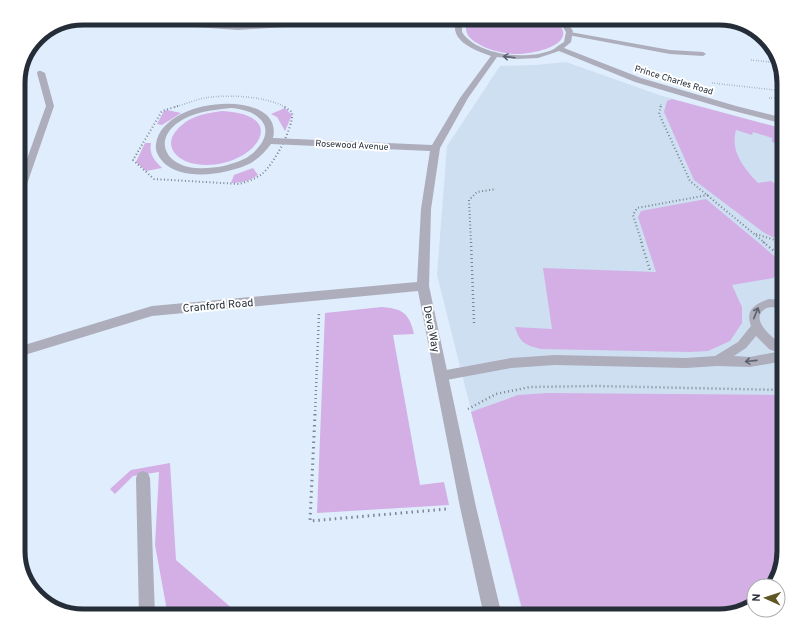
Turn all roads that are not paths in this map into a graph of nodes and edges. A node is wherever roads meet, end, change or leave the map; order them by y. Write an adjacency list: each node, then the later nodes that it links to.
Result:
1 (192, 25): 2 (street)
2 (285, 25)
3 (459, 25): 8 (street)
4 (567, 25): 5 (street)
5 (570, 34): 6 (street); 7 (lane)
6 (560, 49): 8 (street, one-way to 8); 10 (street, Prince Charles Road)
7 (703, 54)
8 (495, 55): 12 (street, Deva Way)
9 (41, 73): 13 (lane)
10 (777, 119)
11 (268, 141): 11 (street); 12 (street, Rosewood Avenue)
12 (435, 148): 14 (street, Deva Way)
13 (25, 178)
14 (424, 286): 18 (street, Cranford Road); 21 (street, Deva Way)
15 (777, 304): 16 (lane, one-way to 15)
16 (756, 328): 17 (lane); 20 (lane)
17 (777, 347)
18 (25, 350)
19 (777, 357): 20 (lane, one-way to 20)
20 (717, 361): 21 (lane)
21 (441, 376): 24 (street, Deva Way)
22 (143, 478): 23 (lane)
23 (148, 609)
24 (491, 609)

